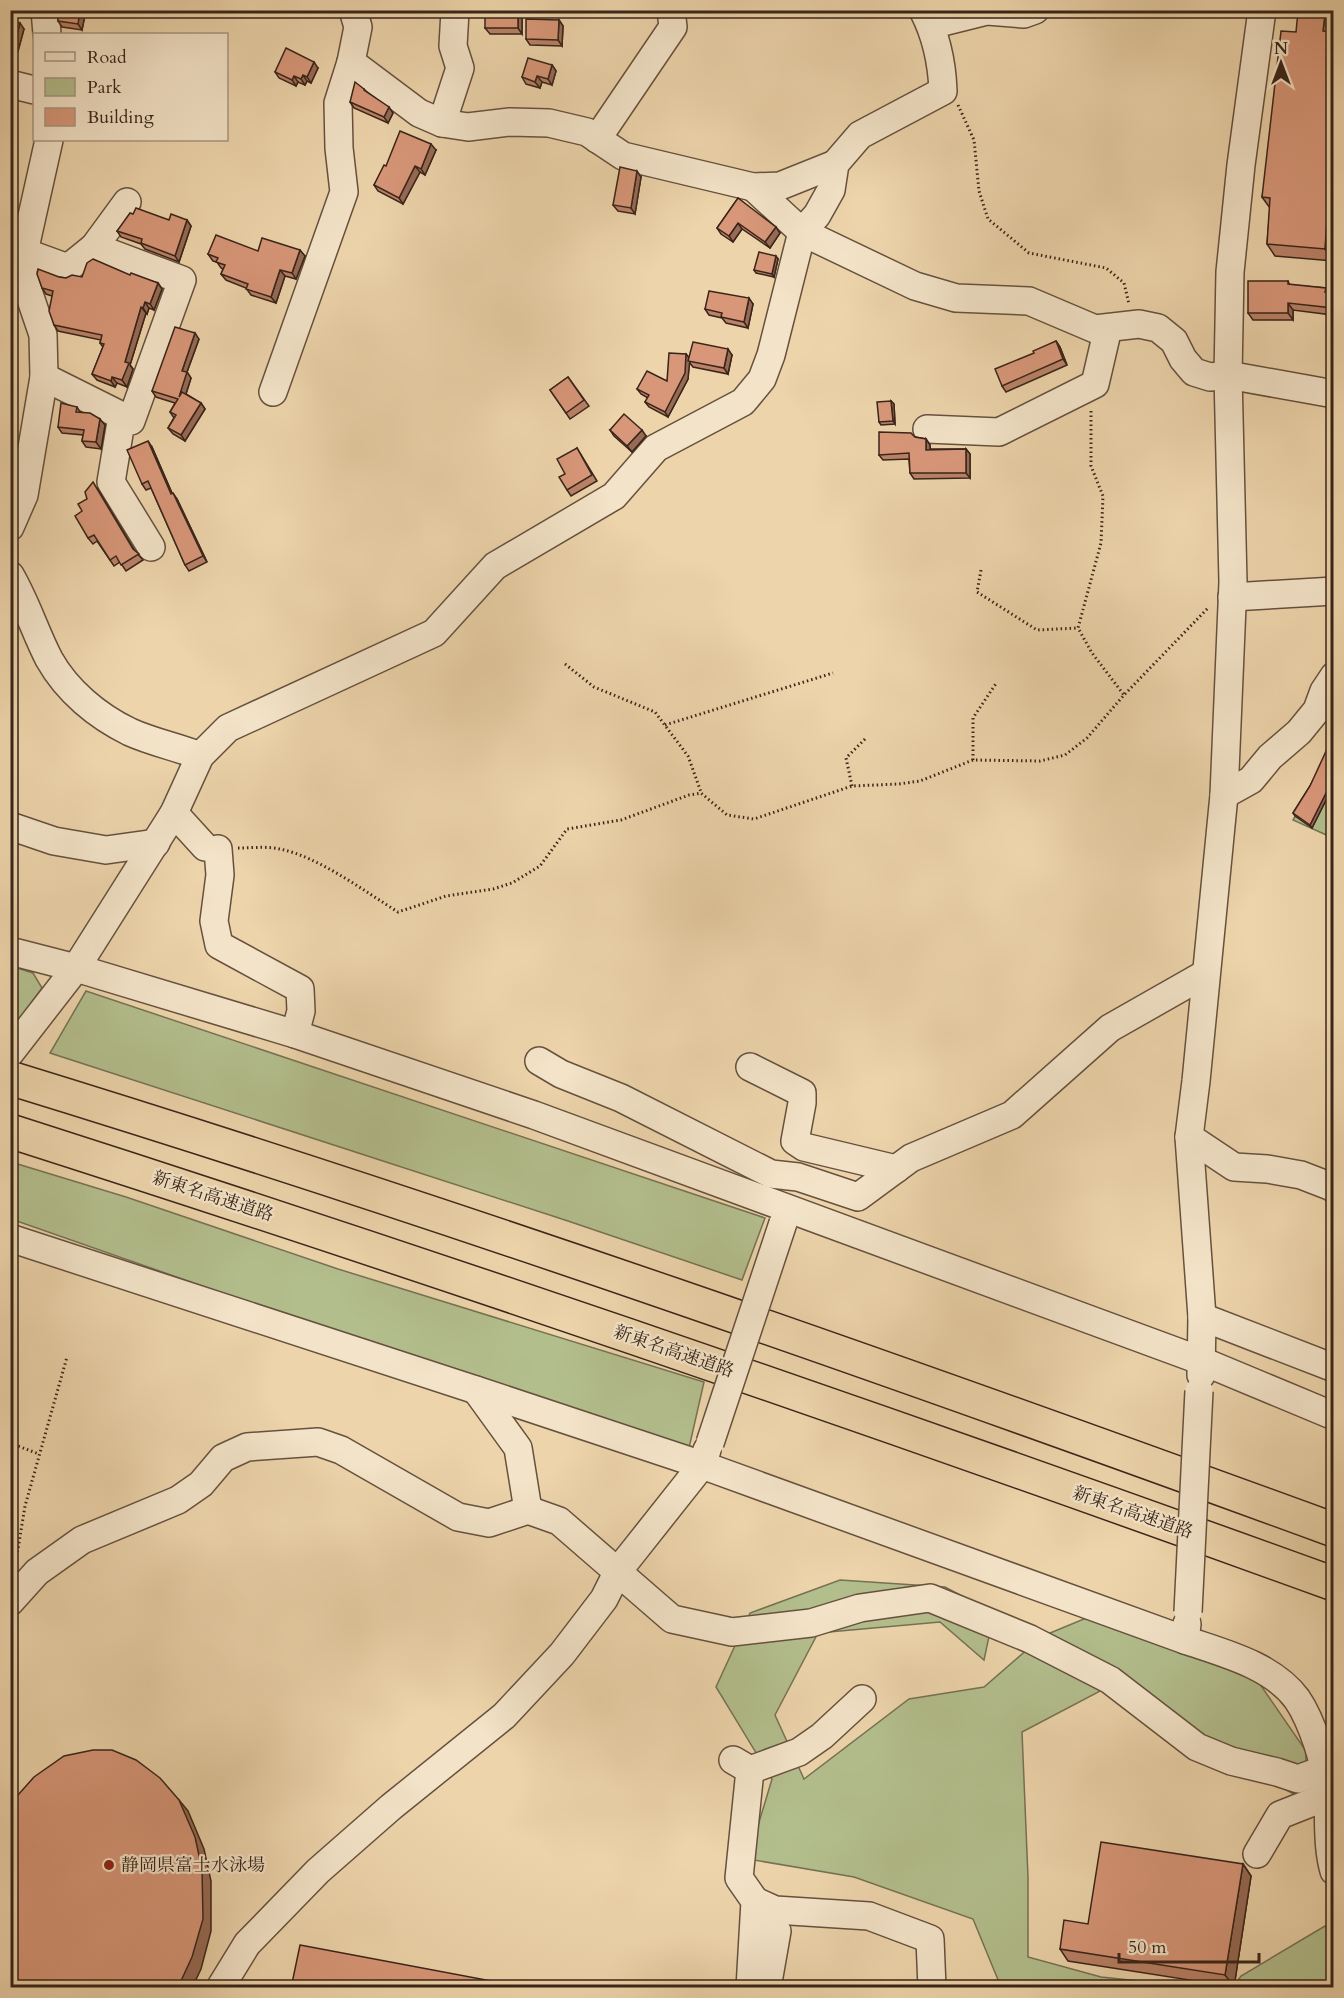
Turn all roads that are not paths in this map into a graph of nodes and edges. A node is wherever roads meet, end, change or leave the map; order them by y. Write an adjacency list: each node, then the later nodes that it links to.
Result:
1 (45, 10): 8 (street)
2 (353, 10): 9 (street)
3 (671, 10): 13 (street)
4 (1035, 10): 7 (street)
5 (1262, 10): 22 (street)
6 (455, 11): 12 (street)
7 (927, 18): 15 (street)
8 (46, 33)
9 (351, 62): 12 (street); 24 (street)
10 (10, 84): 11 (street)
11 (33, 90)
12 (442, 123): 13 (street)
13 (597, 139): 16 (street)
14 (49, 141): 20 (street)
15 (835, 164): 16 (street); 18 (street)
16 (753, 187): 18 (street)
17 (127, 202): 19 (street)
18 (802, 232): 21 (street); 34 (street)
19 (94, 247): 20 (street); 26 (street)
20 (24, 252): 23 (street)
21 (1118, 327): 22 (street); 27 (street)
22 (1228, 375): 25 (street); 31 (street)
23 (44, 377): 26 (street); 28 (street)
24 (273, 392)
25 (1334, 394)
26 (122, 416): 29 (street)
27 (927, 429)
28 (10, 527)
29 (151, 547)
30 (10, 575): 34 (street)
31 (1233, 590): 32 (street); 35 (street)
32 (1334, 591)
33 (1334, 676): 35 (street)
34 (200, 756): 36 (street)
35 (1224, 795): 40 (street)
36 (174, 813): 38 (street); 42 (street)
37 (10, 826): 38 (street)
38 (156, 843): 41 (street)
39 (10, 951): 41 (street)
40 (1205, 974): 48 (street); 49 (street)
41 (68, 978): 42 (street); 43 (street)
42 (295, 1034): 52 (street)
43 (10, 1053)
44 (539, 1061): 50 (street)
45 (750, 1067): 49 (street)
46 (10, 1078): 61 (highway)
47 (10, 1131): 63 (highway, 新東名高速道路)
48 (1189, 1137): 51 (street); 54 (street)
49 (896, 1169): 50 (street)
50 (798, 1177): 52 (street)
51 (1334, 1190)
52 (786, 1215): 55 (street); 59 (street, bridge)
53 (10, 1238): 57 (street)
54 (1202, 1317): 55 (street); 56 (street)
55 (1202, 1360): 58 (street); 65 (street, bridge)
56 (1334, 1368)
57 (476, 1390): 59 (street); 60 (street)
58 (1334, 1416)
59 (706, 1454): 62 (street); 65 (street)
60 (528, 1509): 62 (street); 64 (street)
61 (1334, 1530)
62 (618, 1571): 67 (street); 72 (street)
63 (1334, 1584)
64 (17, 1594)
65 (1185, 1640): 67 (street)
66 (862, 1699): 71 (street)
67 (1329, 1769): 68 (street)
68 (1328, 1796): 69 (street); 70 (street)
69 (1257, 1854)
70 (1334, 1871)
71 (755, 1901): 73 (street); 74 (street); 75 (street)
72 (220, 1988)
73 (750, 1988)
74 (767, 1988)
75 (932, 1988)

